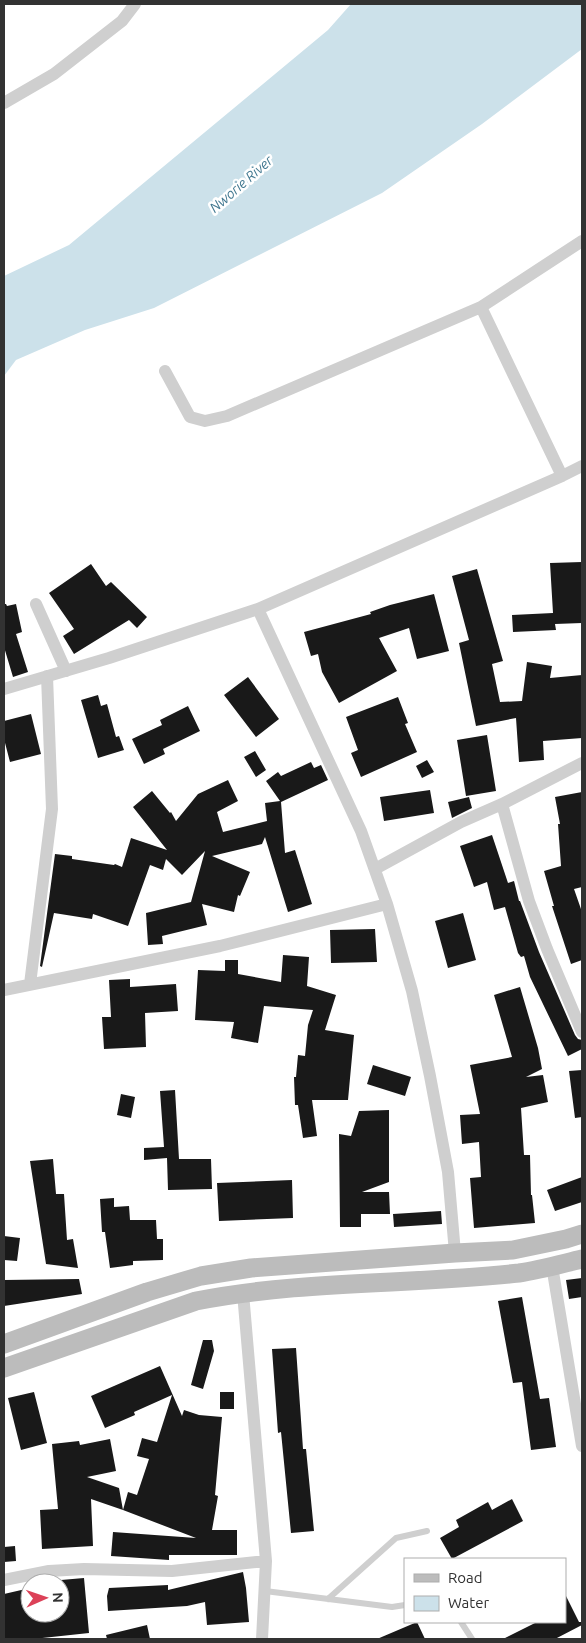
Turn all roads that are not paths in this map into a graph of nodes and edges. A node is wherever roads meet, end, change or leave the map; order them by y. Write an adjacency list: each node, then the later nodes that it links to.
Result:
1 (135, 4): 2 (street)
2 (4, 103)
3 (582, 241): 4 (street)
4 (481, 307): 5 (street); 7 (street)
5 (165, 371)
6 (582, 466): 7 (street)
7 (562, 476): 9 (street)
8 (36, 604): 10 (street)
9 (258, 609): 10 (street); 15 (street)
10 (66, 671): 11 (street)
11 (47, 676): 12 (street); 17 (street)
12 (4, 689)
13 (582, 763): 14 (street)
14 (502, 804): 15 (street); 19 (street)
15 (375, 869): 16 (street)
16 (388, 904): 17 (street); 21 (street)
17 (30, 984): 18 (street)
18 (4, 990)
19 (582, 1032)
20 (582, 1234): 21 (main road)
21 (455, 1253): 25 (main road)
22 (582, 1259): 23 (main road)
23 (552, 1266): 24 (main road); 27 (street)
24 (243, 1293): 26 (main road); 29 (street)
25 (4, 1344)
26 (4, 1368)
27 (582, 1446)
28 (427, 1531): 32 (lane)
29 (266, 1561): 30 (street); 31 (street)
30 (4, 1580)
31 (265, 1591): 32 (lane); 35 (street)
32 (328, 1599): 33 (lane)
33 (404, 1605)
34 (462, 1623): 36 (lane)
35 (262, 1639)
36 (472, 1639)

